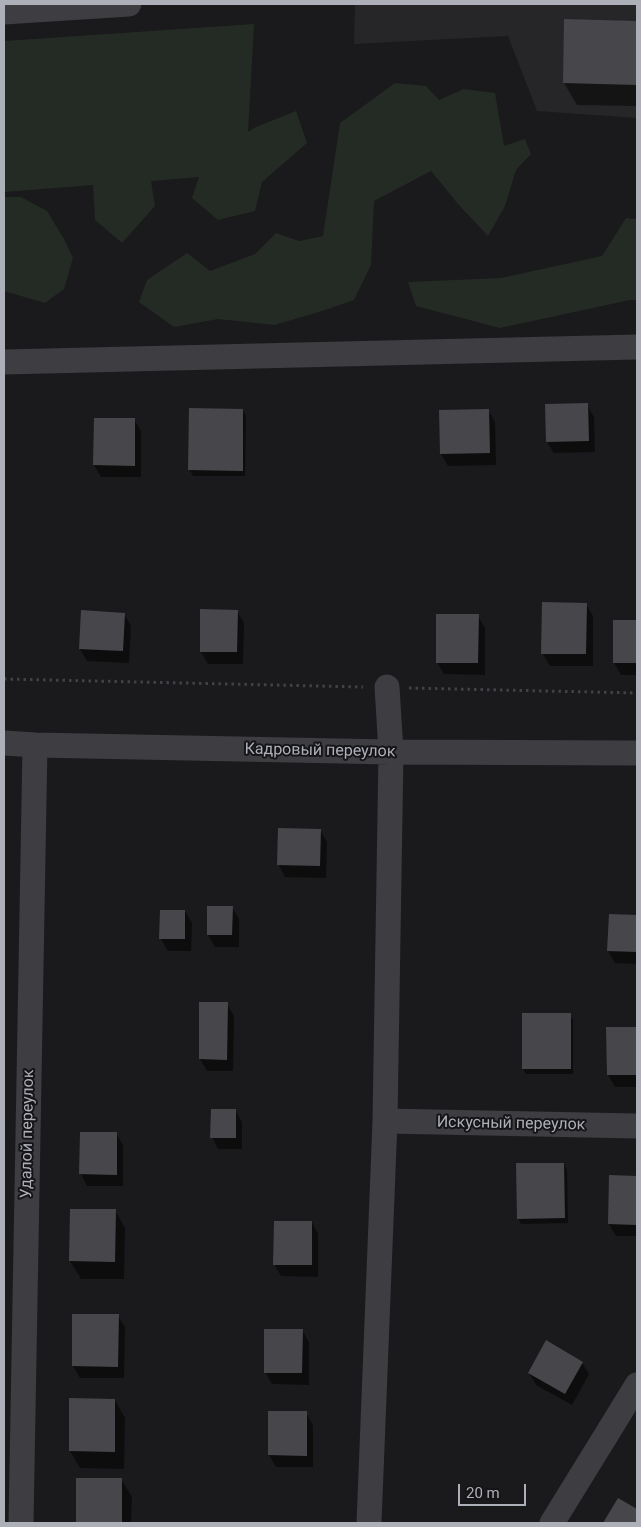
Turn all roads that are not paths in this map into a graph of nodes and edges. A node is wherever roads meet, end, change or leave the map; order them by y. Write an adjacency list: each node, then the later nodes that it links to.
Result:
1 (129, 4): 2 (street)
2 (4, 12)
3 (637, 348): 4 (street)
4 (4, 362)
5 (387, 687): 8 (street)
6 (4, 743): 7 (street, Кадровый переулок)
7 (35, 745): 8 (street, Кадровый переулок); 13 (street, Удалой переулок)
8 (391, 752): 9 (street, Кадровый переулок); 10 (street)
9 (637, 752)
10 (385, 1121): 11 (street, Искусный переулок); 14 (street)
11 (637, 1126)
12 (637, 1385): 15 (street)
13 (20, 1523)
14 (369, 1523)
15 (552, 1523)

